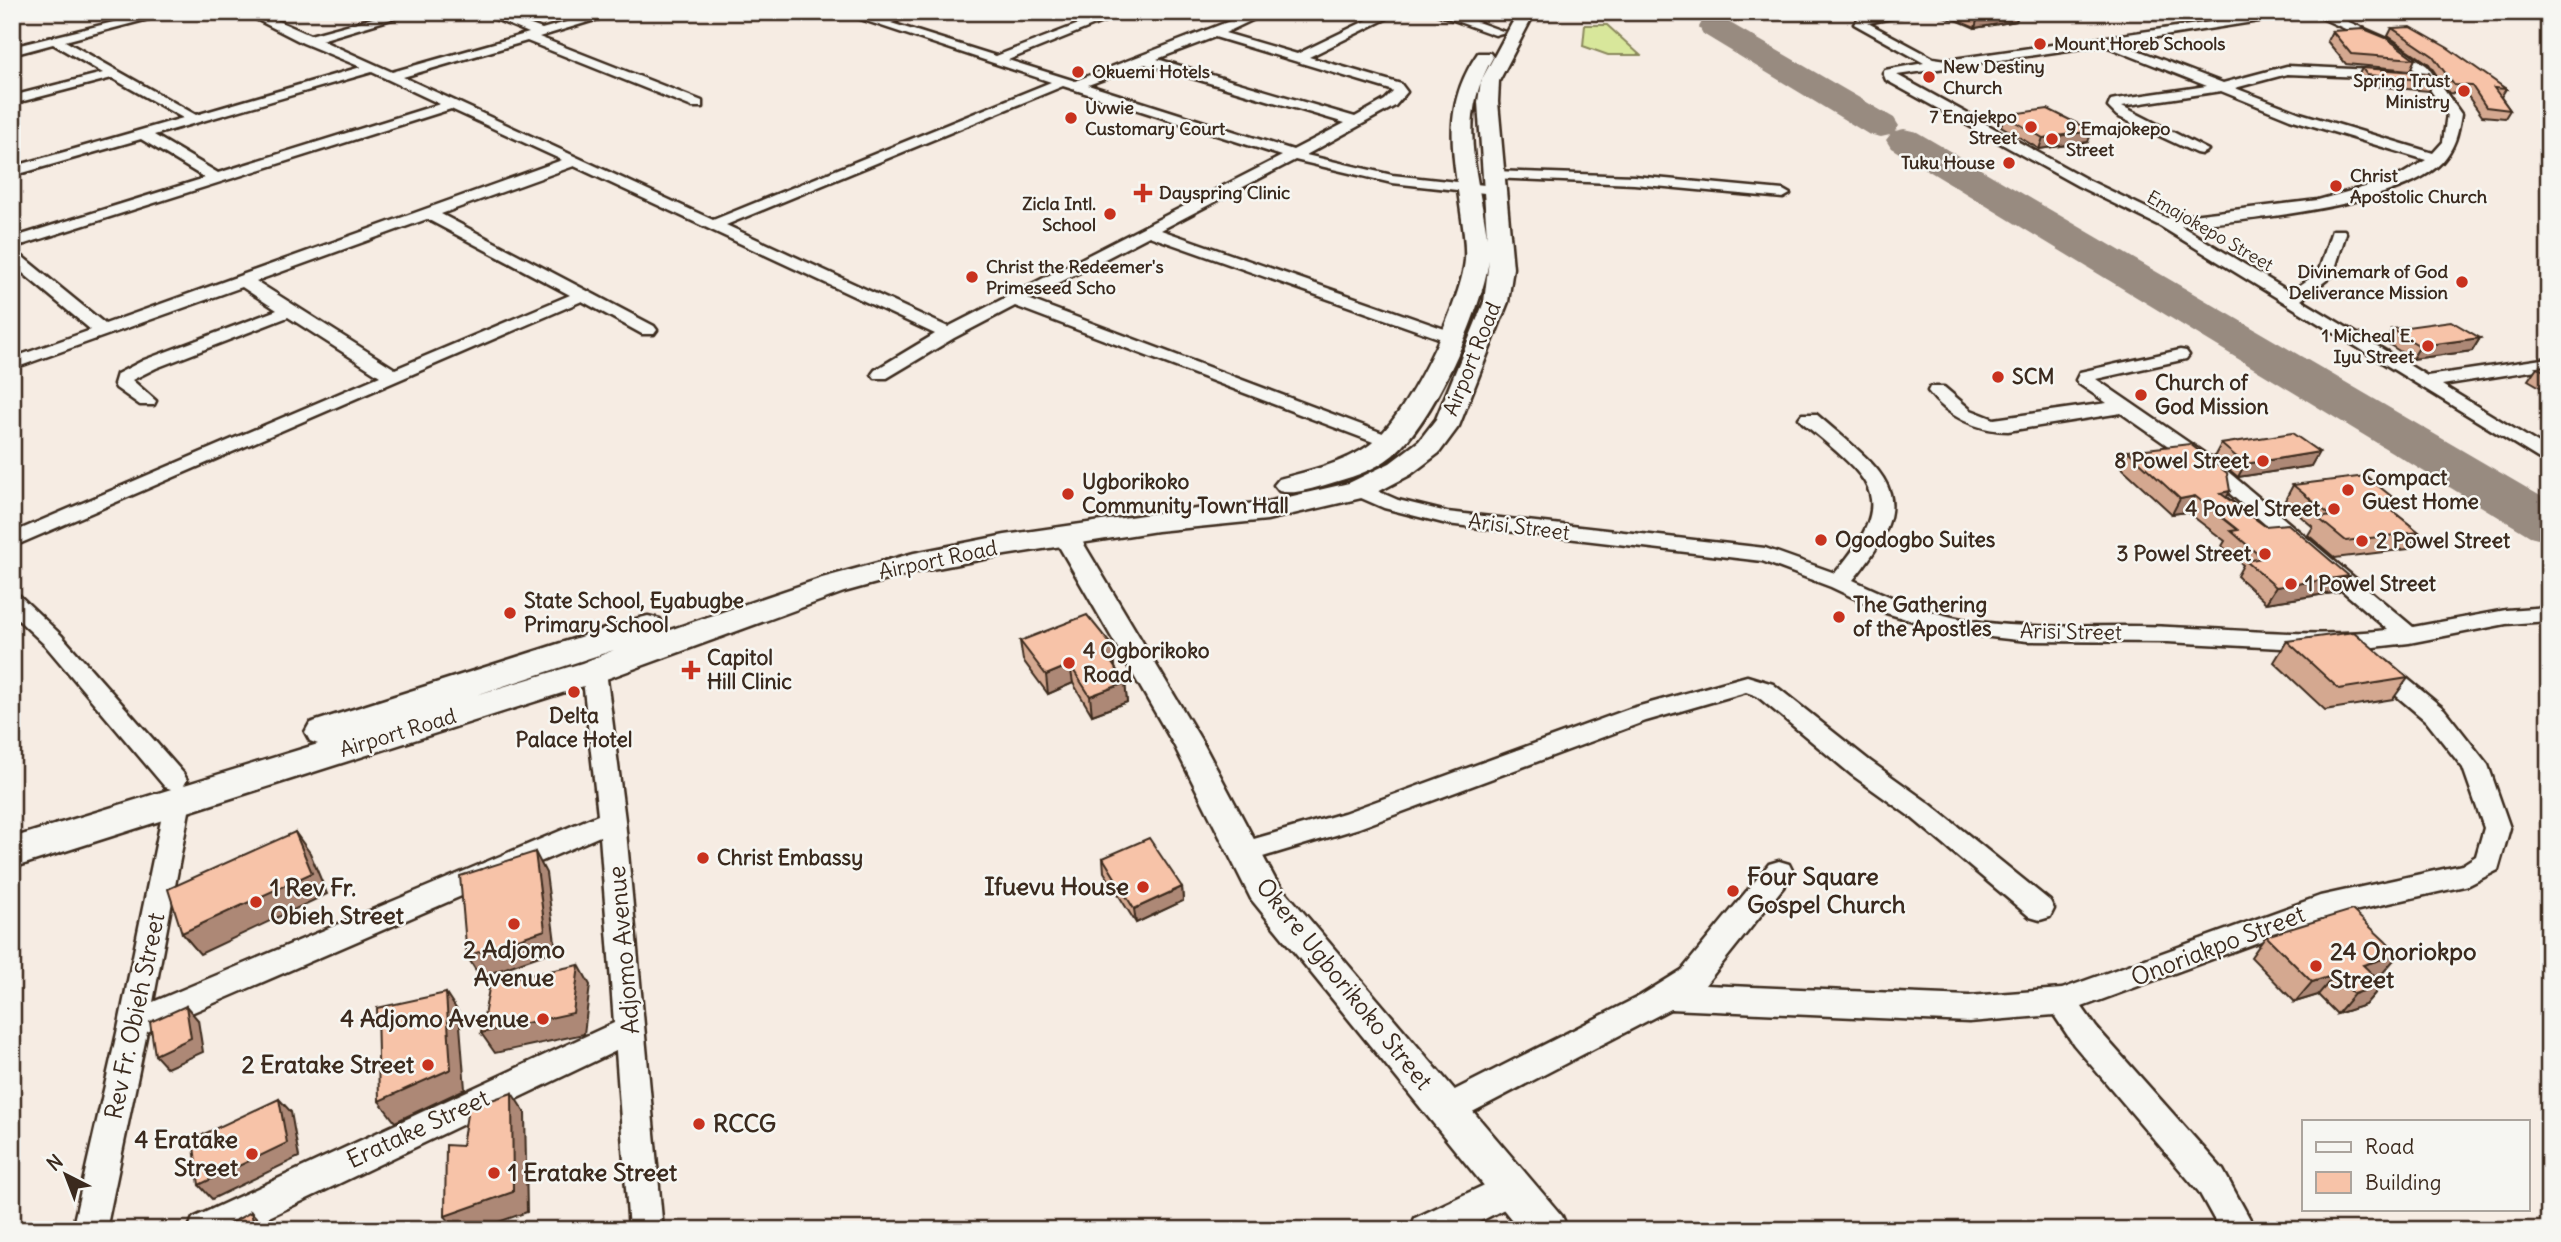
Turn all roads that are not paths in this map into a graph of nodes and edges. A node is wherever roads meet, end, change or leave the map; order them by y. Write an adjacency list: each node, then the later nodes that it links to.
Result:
1 (169, 12): 24 (street)
2 (248, 12): 23 (street)
3 (410, 12): 23 (street)
4 (484, 12): 20 (street)
5 (615, 12): 20 (street)
6 (845, 12): 19 (street)
7 (915, 12): 19 (street)
8 (1121, 12): 29 (street)
9 (1263, 12): 21 (street)
10 (1394, 12): 27 (street)
11 (1437, 12): 18 (street)
12 (1528, 12): 49 (main road, Airport Road)
13 (2243, 12): 17 (street)
14 (2306, 12): 17 (street)
15 (2316, 12): 34 (street)
16 (1908, 13): 30 (street)
17 (2260, 19): 25 (street)
18 (1504, 22): 49 (main road, Airport Road)
19 (878, 23): 29 (street)
20 (541, 33): 22 (street)
21 (1214, 33): 27 (street); 28 (street)
22 (527, 37): 33 (street); 38 (street)
23 (307, 40): 31 (street)
24 (56, 41): 26 (street); 32 (street)
25 (2104, 41): 30 (street); 36 (street)
26 (12, 51)
27 (1298, 58): 41 (street)
28 (1143, 59): 35 (street); 41 (street)
29 (994, 61): 35 (street)
30 (1938, 64): 52 (street, Emajokepo Street)
31 (373, 68): 33 (street); 40 (street)
32 (113, 74): 37 (street); 40 (street)
33 (391, 76): 39 (street)
34 (2428, 77): 36 (street); 45 (street)
35 (1071, 83): 44 (street); 53 (street)
36 (2219, 88): 43 (street); 45 (street)
37 (12, 100)
38 (697, 104)
39 (450, 105): 46 (street); 48 (street)
40 (192, 118): 42 (street)
41 (1357, 122): 44 (street)
42 (142, 134): 47 (street); 48 (street)
43 (2201, 150)
44 (1295, 155): 49 (street); 54 (street)
45 (2437, 159): 52 (street)
46 (571, 162): 51 (street); 53 (street)
47 (12, 172)
48 (216, 178): 56 (street)
49 (1485, 185): 50 (street); 66 (main road, Airport Road); 79 (main road, Airport Road)
50 (1783, 194)
51 (429, 214): 58 (street); 59 (street)
52 (2165, 223): 61 (street, Emajokepo Street)
53 (711, 226): 65 (street)
54 (1149, 230): 60 (street); 66 (street)
55 (2338, 233): 61 (street)
56 (12, 243)
57 (12, 256): 64 (street)
58 (244, 281): 62 (street); 64 (street)
59 (583, 295): 63 (street); 71 (street)
60 (1014, 300): 65 (street); 77 (street)
61 (2290, 300): 72 (street, Emajokepo Street)
62 (300, 317): 71 (street); 74 (street)
63 (648, 330)
64 (104, 332): 69 (street)
65 (948, 334): 70 (street)
66 (1450, 337): 77 (main road, Airport Road)
67 (2180, 355): 75 (street)
68 (2549, 363): 72 (street)
69 (12, 364)
70 (881, 374)
71 (396, 377): 81 (street)
72 (2427, 382): 78 (street, Emajokepo Street)
73 (1937, 391): 75 (street)
74 (148, 401)
75 (2124, 408): 85 (street)
76 (1809, 418): 82 (street)
77 (1389, 443): 88 (main road, Airport Road)
78 (2549, 459)
79 (1359, 490): 80 (main road, Airport Road); 82 (street, Arisi Street)
80 (1066, 536): 87 (main road, Airport Road); 91 (street, Okere Ugborikoko Street)
81 (12, 541)
82 (1839, 582): 86 (street, Arisi Street)
83 (12, 601): 88 (street)
84 (2549, 614): 85 (street, Arisi Street)
85 (2409, 635): 86 (street, Arisi Street)
86 (2349, 642): 96 (street, Onoriakpo Street)
87 (594, 671): 88 (main road, Airport Road); 89 (street, Adjomo Avenue)
88 (176, 791): 90 (main road, Airport Road); 92 (main road, Airport Road); 97 (street, Rev Fr. Obieh Street)
89 (612, 820): 97 (street); 98 (street, Adjomo Avenue)
90 (12, 830)
91 (1243, 852): 94 (street); 99 (street, Okere Ugborikoko Street)
92 (12, 853)
93 (1779, 872): 95 (street)
94 (2040, 909)
95 (1666, 996): 96 (street, Onoriakpo Street); 99 (street)
96 (2062, 1002): 106 (street)
97 (134, 1024): 101 (street, Rev Fr. Obieh Street)
98 (631, 1029): 102 (street, Eratake Street); 103 (street, Adjomo Avenue)
99 (1446, 1110): 100 (street, Okere Ugborikoko Street)
100 (1512, 1188): 104 (street); 105 (street, Okere Ugborikoko Street)
101 (89, 1230)
102 (205, 1230)
103 (646, 1230)
104 (1427, 1230)
105 (1547, 1230)
106 (2239, 1230)

